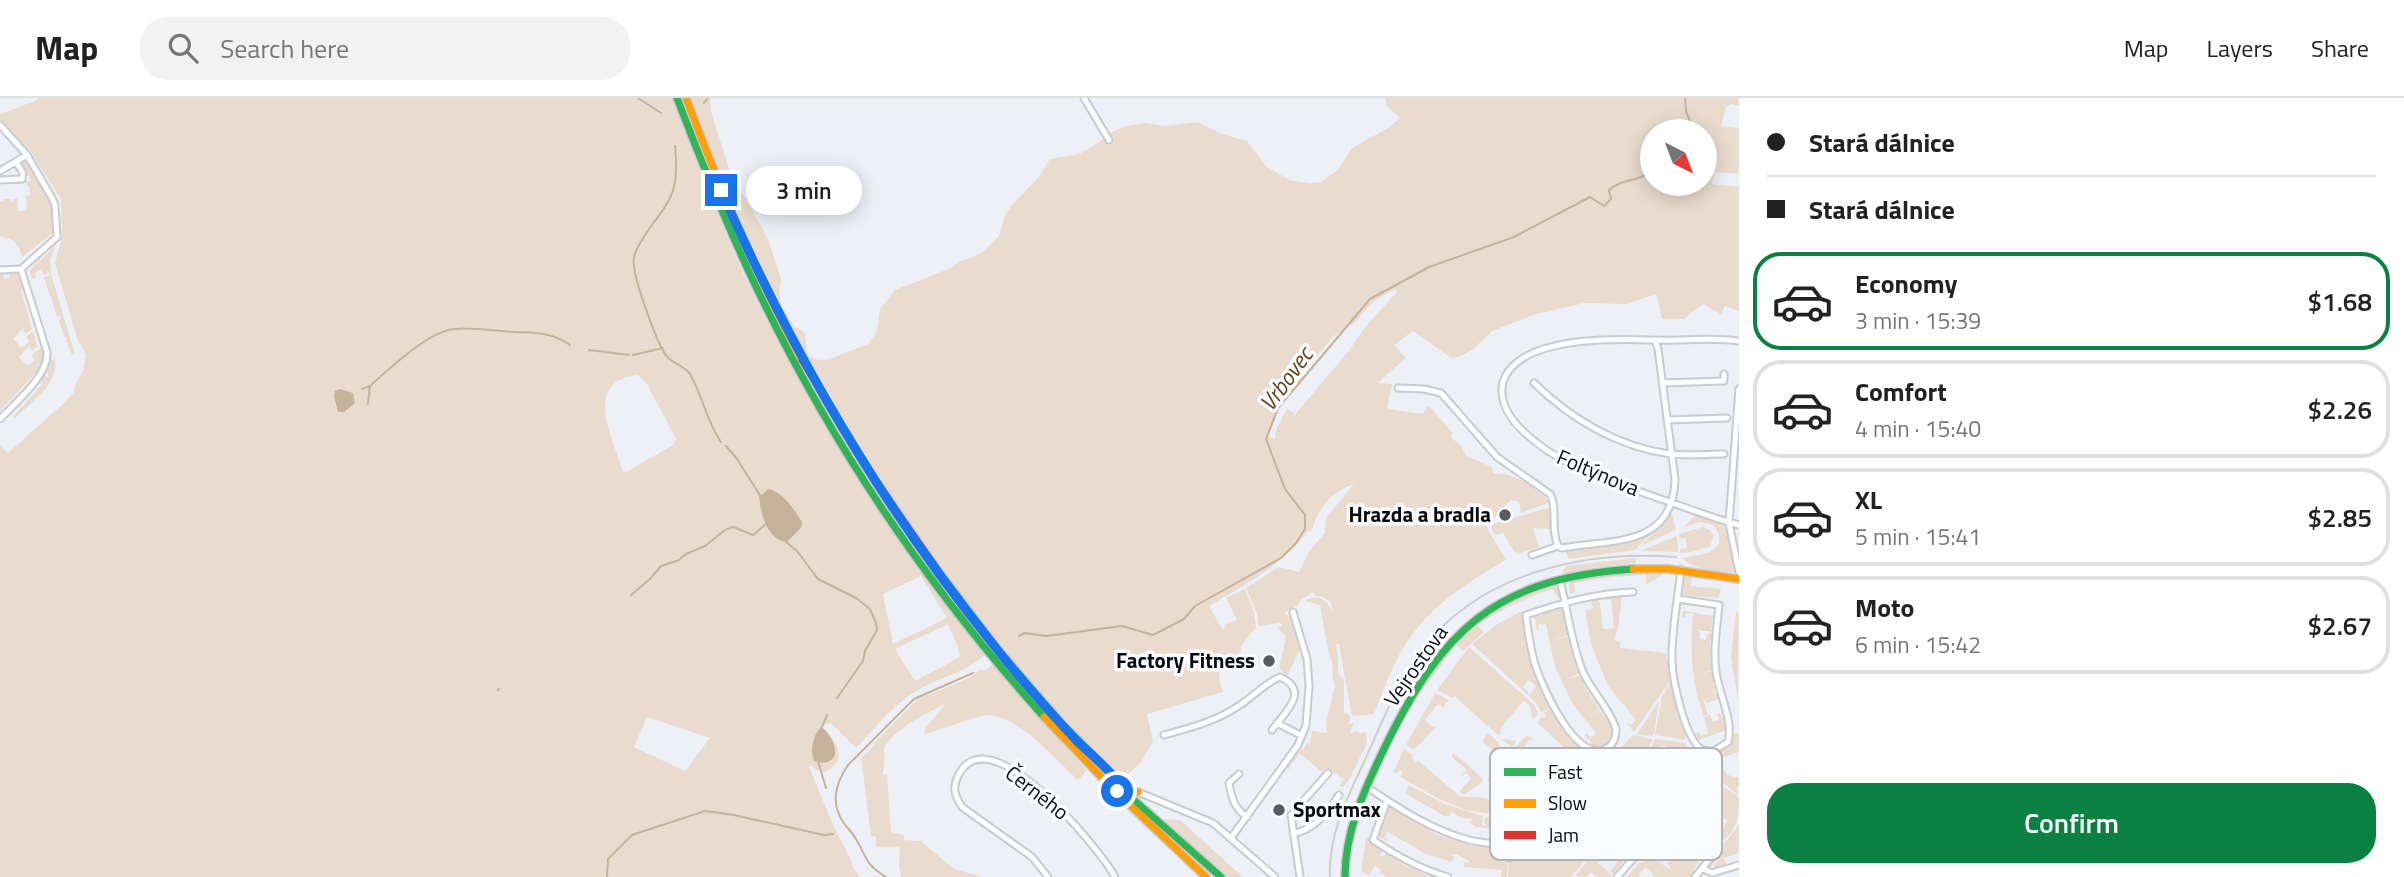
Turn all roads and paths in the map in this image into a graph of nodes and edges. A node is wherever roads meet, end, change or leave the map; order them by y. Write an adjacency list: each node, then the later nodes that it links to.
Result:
1 (677, 98): 5 (main road)
2 (687, 98): 5 (main road)
3 (1084, 98): 6 (street)
4 (0, 125): 7 (street)
5 (697, 140): 11 (main road)
6 (1109, 140)
7 (27, 155): 8 (street); 12 (street)
8 (16, 162): 9 (street); 10 (street)
9 (0, 171)
10 (0, 180)
11 (717, 192): 48 (main road); 50 (main road)
12 (21, 269): 13 (street); 22 (street)
13 (0, 270)
14 (1655, 340): 15 (street, Foltýnova); 18 (street); 26 (street, Foltýnova)
15 (1739, 341)
16 (1724, 374): 18 (street)
17 (1534, 383): 24 (street, Foltýnova)
18 (1662, 383): 23 (street)
19 (1398, 388): 29 (street)
20 (1739, 389): 27 (street)
21 (1727, 418): 23 (street)
22 (0, 419)
23 (1667, 420): 24 (street)
24 (1671, 454): 25 (street, Foltýnova); 26 (street)
25 (1724, 454)
26 (1670, 503): 27 (street, Foltýnova); 29 (street)
27 (1729, 523): 28 (street, Foltýnova); 32 (street)
28 (1739, 525)
29 (1558, 546): 30 (street)
30 (1532, 555)
31 (1681, 569): 32 (main road, Vejrostova); 33 (main road, Vejrostova); 35 (street)
32 (1739, 576)
33 (1560, 580): 36 (street); 49 (main road, Vejrostova)
34 (1633, 592): 36 (street)
35 (1678, 599): 44 (street); 45 (street)
36 (1566, 602): 42 (street); 43 (street)
37 (1293, 612): 41 (street)
38 (1277, 723): 39 (street); 40 (street); 41 (street)
39 (1272, 730)
40 (1164, 734)
41 (1302, 736): 55 (street)
42 (1587, 748)
43 (1607, 748)
44 (1700, 748)
45 (1722, 748)
46 (1328, 773): 56 (street)
47 (1239, 774): 55 (street)
48 (1120, 783): 51 (main road); 52 (main road)
49 (1367, 787): 54 (street); 69 (main road, Vejrostova)
50 (1113, 789): 52 (main road); 65 (main road)
51 (1138, 792): 52 (main road); 57 (street)
52 (1126, 793): 66 (main road)
53 (1339, 795): 56 (street)
54 (1387, 800): 58 (street); 70 (street)
55 (1247, 817): 57 (street)
56 (1293, 834): 68 (street)
57 (1231, 838): 67 (street)
58 (1490, 843)
59 (1632, 860): 71 (street)
60 (1709, 860): 62 (street)
61 (1739, 865): 62 (street)
62 (1702, 868): 72 (street)
63 (1048, 877): 64 (street, Černého)
64 (1115, 877)
65 (1206, 877)
66 (1220, 877)
67 (1275, 877)
68 (1300, 877)
69 (1345, 877)
70 (1448, 877)
71 (1617, 877)
72 (1695, 877)

